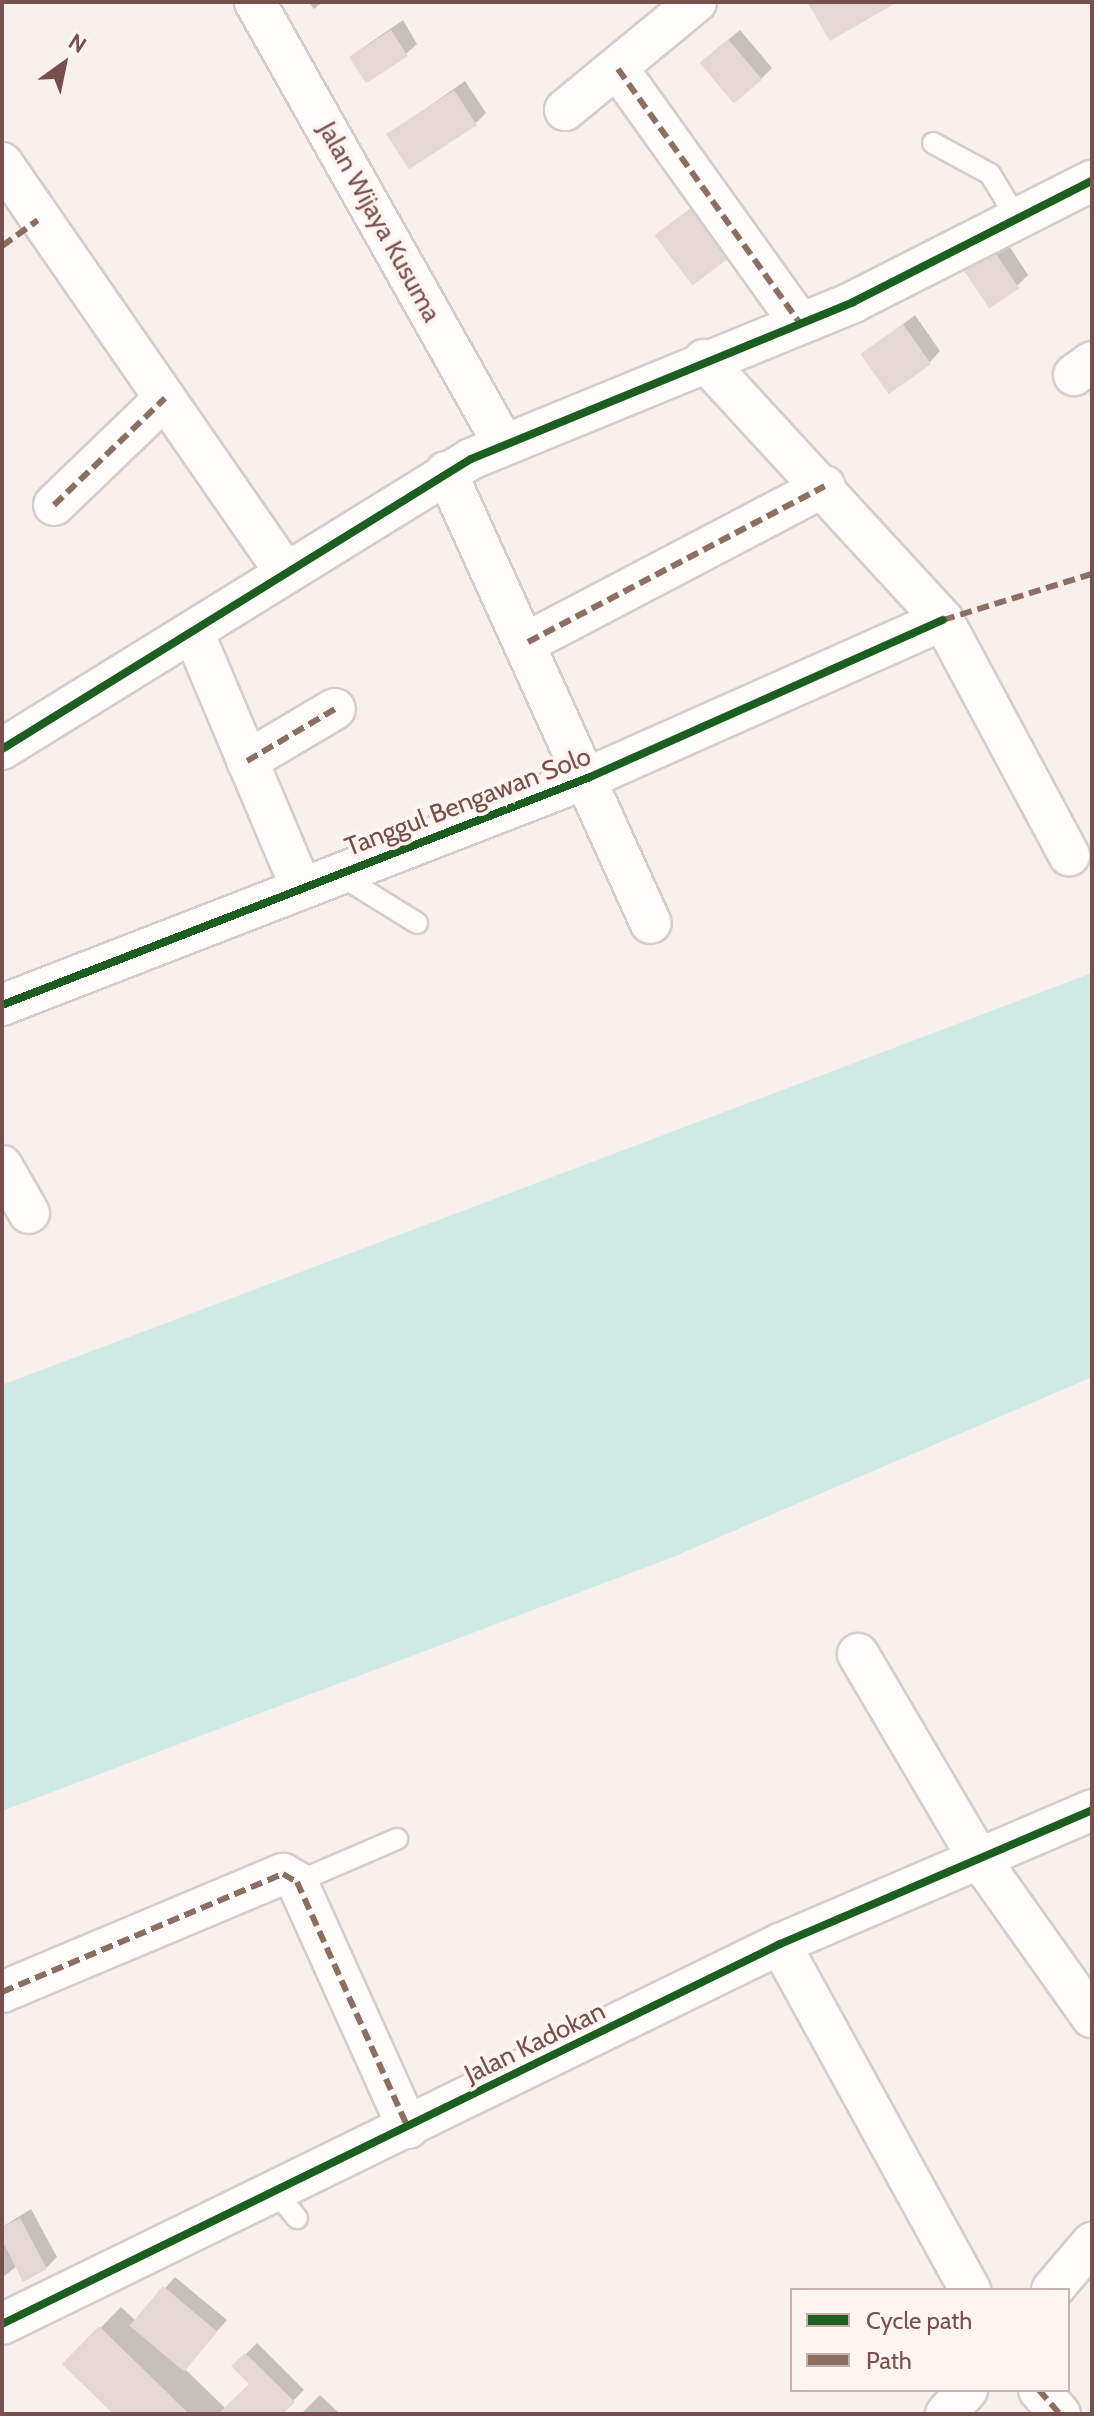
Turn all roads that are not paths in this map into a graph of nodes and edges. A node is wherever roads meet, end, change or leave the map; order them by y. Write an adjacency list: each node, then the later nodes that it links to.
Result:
1 (255, 2): 12 (street, Jalan Wijaya Kusuma)
2 (696, 2): 3 (street)
3 (618, 69): 4 (street); 9 (street)
4 (565, 110)
5 (933, 143): 8 (lane)
6 (2, 163): 11 (street)
7 (1086, 197): 8 (street)
8 (1018, 220): 9 (street)
9 (800, 323): 10 (street)
10 (704, 360): 12 (street); 14 (street)
11 (165, 398): 15 (street); 16 (street)
12 (503, 443): 13 (street)
13 (446, 472): 16 (street); 19 (street)
14 (825, 486): 17 (street); 19 (street)
15 (54, 505)
16 (284, 571): 18 (street)
17 (943, 620): 23 (street, Tanggul Bengawan Solo); 24 (street)
18 (194, 634): 21 (street); 22 (street)
19 (528, 642): 23 (street)
20 (335, 709): 22 (street)
21 (2, 749)
22 (247, 761): 26 (street)
23 (590, 777): 25 (street, Tanggul Bengawan Solo); 28 (street)
24 (1069, 855)
25 (338, 874): 26 (street, Tanggul Bengawan Solo); 27 (lane)
26 (300, 885): 29 (street, Tanggul Bengawan Solo)
27 (417, 923)
28 (651, 923)
29 (2, 1005)
30 (2, 1166): 31 (street)
31 (29, 1213)
32 (858, 1654): 35 (street)
33 (1092, 1810): 35 (street, Jalan Kadokan)
34 (397, 1839): 36 (lane)
35 (976, 1854): 37 (street, Jalan Kadokan); 39 (street)
36 (297, 1882): 38 (street); 40 (street)
37 (780, 1944): 40 (street, Jalan Kadokan); 42 (street)
38 (2, 1992)
39 (1092, 2017)
40 (408, 2128): 44 (street, Jalan Kadokan)
41 (1092, 2243): 43 (street)
42 (969, 2288)
43 (1054, 2288)
44 (2, 2324)
45 (965, 2392): 47 (street)
46 (1041, 2392): 48 (street)
47 (946, 2414)
48 (1060, 2414)

